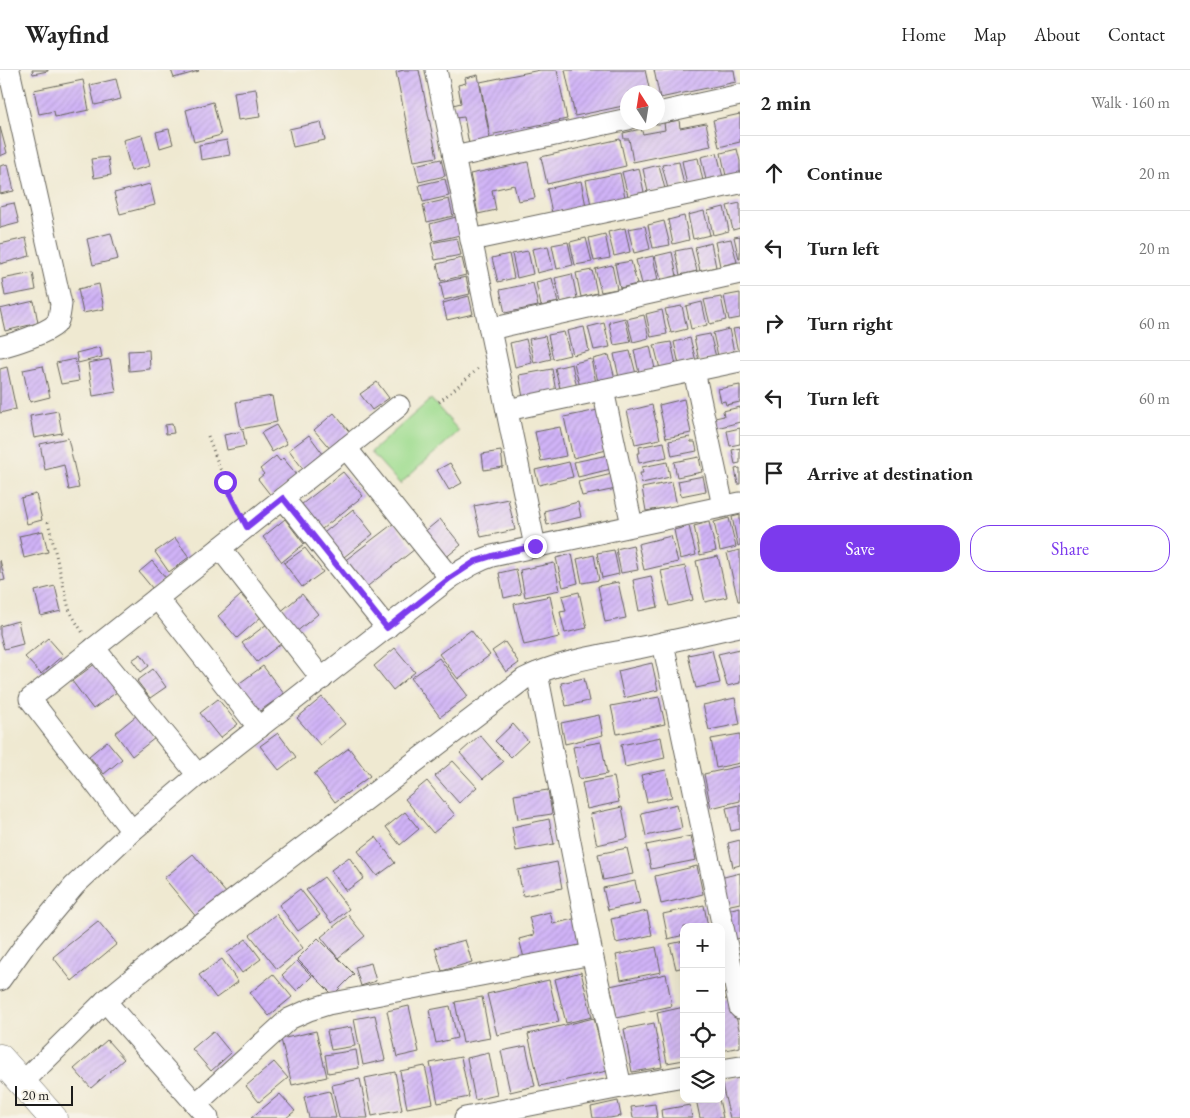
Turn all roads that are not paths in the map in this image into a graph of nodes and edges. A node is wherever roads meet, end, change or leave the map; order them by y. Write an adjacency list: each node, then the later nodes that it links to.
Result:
1 (9, 70): 11 (street)
2 (436, 70): 6 (street)
3 (740, 95): 4 (street)
4 (665, 111)
5 (620, 121): 6 (street)
6 (454, 157): 8 (street)
7 (740, 183): 8 (street)
8 (471, 240): 10 (street)
9 (740, 273): 10 (street)
10 (490, 329): 16 (street)
11 (0, 347)
12 (740, 361): 13 (street)
13 (694, 370): 14 (street); 19 (street)
14 (603, 390): 16 (street); 20 (street)
15 (399, 406): 17 (street)
16 (507, 410): 21 (street)
17 (346, 448): 18 (street); 23 (street)
18 (283, 498): 22 (street); 26 (street)
19 (732, 504): 20 (street)
20 (632, 525): 21 (street)
21 (535, 546): 23 (street)
22 (220, 548): 24 (street); 30 (street)
23 (450, 578): 26 (street)
24 (157, 598): 28 (street); 31 (street)
25 (740, 626): 27 (street)
26 (387, 628): 30 (street)
27 (663, 643): 29 (street); 37 (street)
28 (94, 648): 32 (street); 33 (street)
29 (537, 672): 34 (street); 36 (street)
30 (322, 679): 31 (street)
31 (259, 728): 32 (street)
32 (198, 775): 33 (street)
33 (132, 831): 35 (street)
34 (592, 954): 43 (street); 44 (street)
35 (0, 980)
36 (105, 1001): 42 (street); 44 (street)
37 (740, 1008)
38 (0, 1058): 42 (main road)
39 (740, 1067): 40 (street)
40 (725, 1069)
41 (680, 1077): 43 (street)
42 (22, 1083): 45 (main road)
43 (621, 1087): 46 (street)
44 (202, 1111)
45 (53, 1118)
46 (466, 1118)

